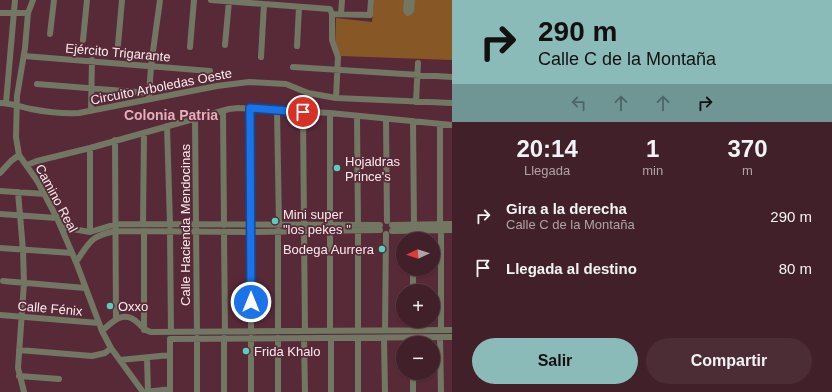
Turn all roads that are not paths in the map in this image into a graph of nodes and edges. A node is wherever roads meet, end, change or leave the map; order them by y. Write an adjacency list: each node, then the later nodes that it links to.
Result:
1 (15, 0): 20 (street)
2 (33, 0): 21 (street, Camino Real)
3 (54, 0): 24 (street)
4 (87, 0): 25 (street)
5 (122, 0): 26 (street)
6 (194, 0): 29 (street)
7 (211, 0): 13 (street)
8 (316, 0): 18 (street)
9 (342, 0): 23 (street)
10 (372, 0): 23 (street)
11 (406, 0): 12 (street)
12 (412, 0)
13 (229, 1): 16 (street); 27 (street)
14 (158, 2): 34 (street)
15 (289, 3): 16 (street); 17 (street)
16 (264, 4): 31 (street)
17 (298, 7): 18 (street); 28 (street)
18 (315, 8): 22 (street)
19 (0, 13): 20 (street)
20 (14, 13): 21 (street); 45 (street)
21 (28, 13): 30 (street, Camino Real)
22 (332, 14): 23 (street); 36 (street)
23 (341, 14)
24 (50, 34)
25 (84, 40)
26 (118, 45)
27 (226, 45)
28 (297, 46)
29 (190, 47)
30 (24, 56): 32 (street, Ejército Trigarante); 47 (street, Camino Real)
31 (261, 57)
32 (92, 60): 34 (street, Ejército Trigarante); 41 (street)
33 (418, 63): 38 (street)
34 (151, 66): 37 (street, Ejército Trigarante); 42 (street)
35 (293, 67): 36 (street)
36 (337, 70): 38 (street); 43 (street)
37 (210, 71)
38 (417, 75): 39 (street); 44 (street)
39 (452, 77)
40 (37, 84): 41 (street)
41 (91, 88): 42 (street); 50 (street)
42 (149, 96): 43 (street, Circuito Arboledas Oeste); 50 (street, Circuito Arboledas Oeste)
43 (336, 98): 44 (street, Circuito Arboledas Oeste)
44 (416, 102): 46 (street, Circuito Arboledas Oeste)
45 (3, 103): 47 (street, Circuito Arboledas Oeste)
46 (452, 103)
47 (17, 105): 50 (street, Circuito Arboledas Oeste); 64 (street, Camino Real)
48 (250, 108): 49 (street); 51 (street); 82 (street)
49 (277, 110): 52 (street); 83 (street)
50 (91, 111)
51 (223, 111): 55 (street); 81 (street)
52 (303, 112): 53 (street); 84 (street)
53 (330, 113): 54 (street); 85 (street)
54 (357, 117): 56 (street); 86 (street)
55 (196, 118): 60 (street); 74 (street, Calle Hacienda Mendocinas)
56 (386, 119): 57 (street); 88 (street)
57 (413, 121): 58 (street); 79 (street)
58 (440, 124): 59 (street); 80 (street)
59 (452, 125)
60 (167, 126): 61 (street); 78 (street)
61 (144, 133): 62 (street); 73 (street)
62 (115, 140): 63 (street); 77 (street)
63 (90, 148): 65 (street); 92 (street)
64 (20, 155): 65 (street, Camino Real); 66 (street)
65 (28, 165): 69 (street, Camino Real)
66 (0, 173)
67 (0, 191): 68 (street)
68 (18, 192): 69 (street); 71 (street)
69 (45, 194): 72 (street, Camino Real)
70 (0, 214): 71 (street)
71 (19, 215): 72 (street); 95 (street)
72 (57, 218): 76 (street, Camino Real)
73 (143, 224): 77 (street); 78 (street)
74 (197, 224): 78 (street); 81 (street); 91 (street, Calle Hacienda Mendocinas)
75 (452, 224): 80 (street)
76 (61, 227): 92 (street); 96 (street, Camino Real)
77 (116, 227): 90 (street); 92 (street); 97 (street); 103 (street)
78 (170, 227): 90 (street); 91 (street); 118 (street)
79 (414, 227): 80 (street); 88 (street); 93 (street)
80 (441, 227): 89 (street); 109 (street)
81 (224, 228): 82 (street); 91 (street); 113 (street)
82 (251, 228): 83 (street); 114 (street)
83 (278, 228): 84 (street); 115 (street)
84 (304, 228): 85 (street); 116 (street)
85 (330, 228): 86 (street); 117 (street)
86 (358, 228): 87 (street); 106 (street)
87 (380, 228): 88 (street); 88 (street)
88 (389, 228): 107 (street)
89 (452, 230)
90 (144, 231): 105 (street)
91 (197, 231): 112 (street, Calle Hacienda Mendocinas)
92 (90, 232)
93 (414, 232)
94 (0, 248): 95 (street)
95 (23, 250): 96 (street); 99 (street)
96 (72, 253): 97 (street, Camino Real)
97 (76, 262): 100 (street, Camino Real)
98 (4, 282): 99 (street)
99 (24, 283): 100 (street); 102 (street)
100 (85, 288): 104 (street, Camino Real)
101 (0, 315): 102 (street, Calle Fénix)
102 (22, 317): 104 (street, Calle Fénix); 131 (street)
103 (116, 318): 105 (street); 111 (street)
104 (99, 323): 111 (street, Camino Real)
105 (144, 330): 118 (street)
106 (358, 330): 107 (street); 117 (street)
107 (385, 330): 108 (street)
108 (413, 330): 109 (street)
109 (441, 330): 110 (street)
110 (452, 330)
111 (102, 331): 130 (street, Camino Real)
112 (197, 331): 113 (street); 118 (street)
113 (225, 331): 114 (street)
114 (250, 331): 115 (street)
115 (278, 331): 116 (street)
116 (304, 331): 117 (street)
117 (330, 331)
118 (171, 332)
119 (440, 337): 120 (street); 151 (street)
120 (452, 337)
121 (197, 338): 122 (street); 132 (street); 142 (street)
122 (224, 338): 123 (street); 143 (street)
123 (250, 338): 124 (street); 144 (street)
124 (278, 338): 125 (street); 145 (street)
125 (304, 338): 126 (street); 146 (street)
126 (331, 338): 127 (street); 147 (street)
127 (358, 338): 128 (street); 148 (street)
128 (384, 338): 129 (street); 149 (street)
129 (396, 339)
130 (111, 348): 131 (street); 134 (street, Camino Real)
131 (19, 350): 135 (street)
132 (170, 355): 133 (street); 138 (street)
133 (147, 358): 134 (street); 141 (street)
134 (120, 360): 140 (street, Camino Real)
135 (19, 376): 136 (street); 139 (street)
136 (59, 379)
137 (412, 380): 150 (street)
138 (170, 390): 141 (street)
139 (24, 392)
140 (143, 392)
141 (147, 392)
142 (197, 392)
143 (224, 392)
144 (251, 392)
145 (278, 392)
146 (304, 392)
147 (331, 392)
148 (358, 392)
149 (385, 392)
150 (413, 392)
151 (442, 392)

